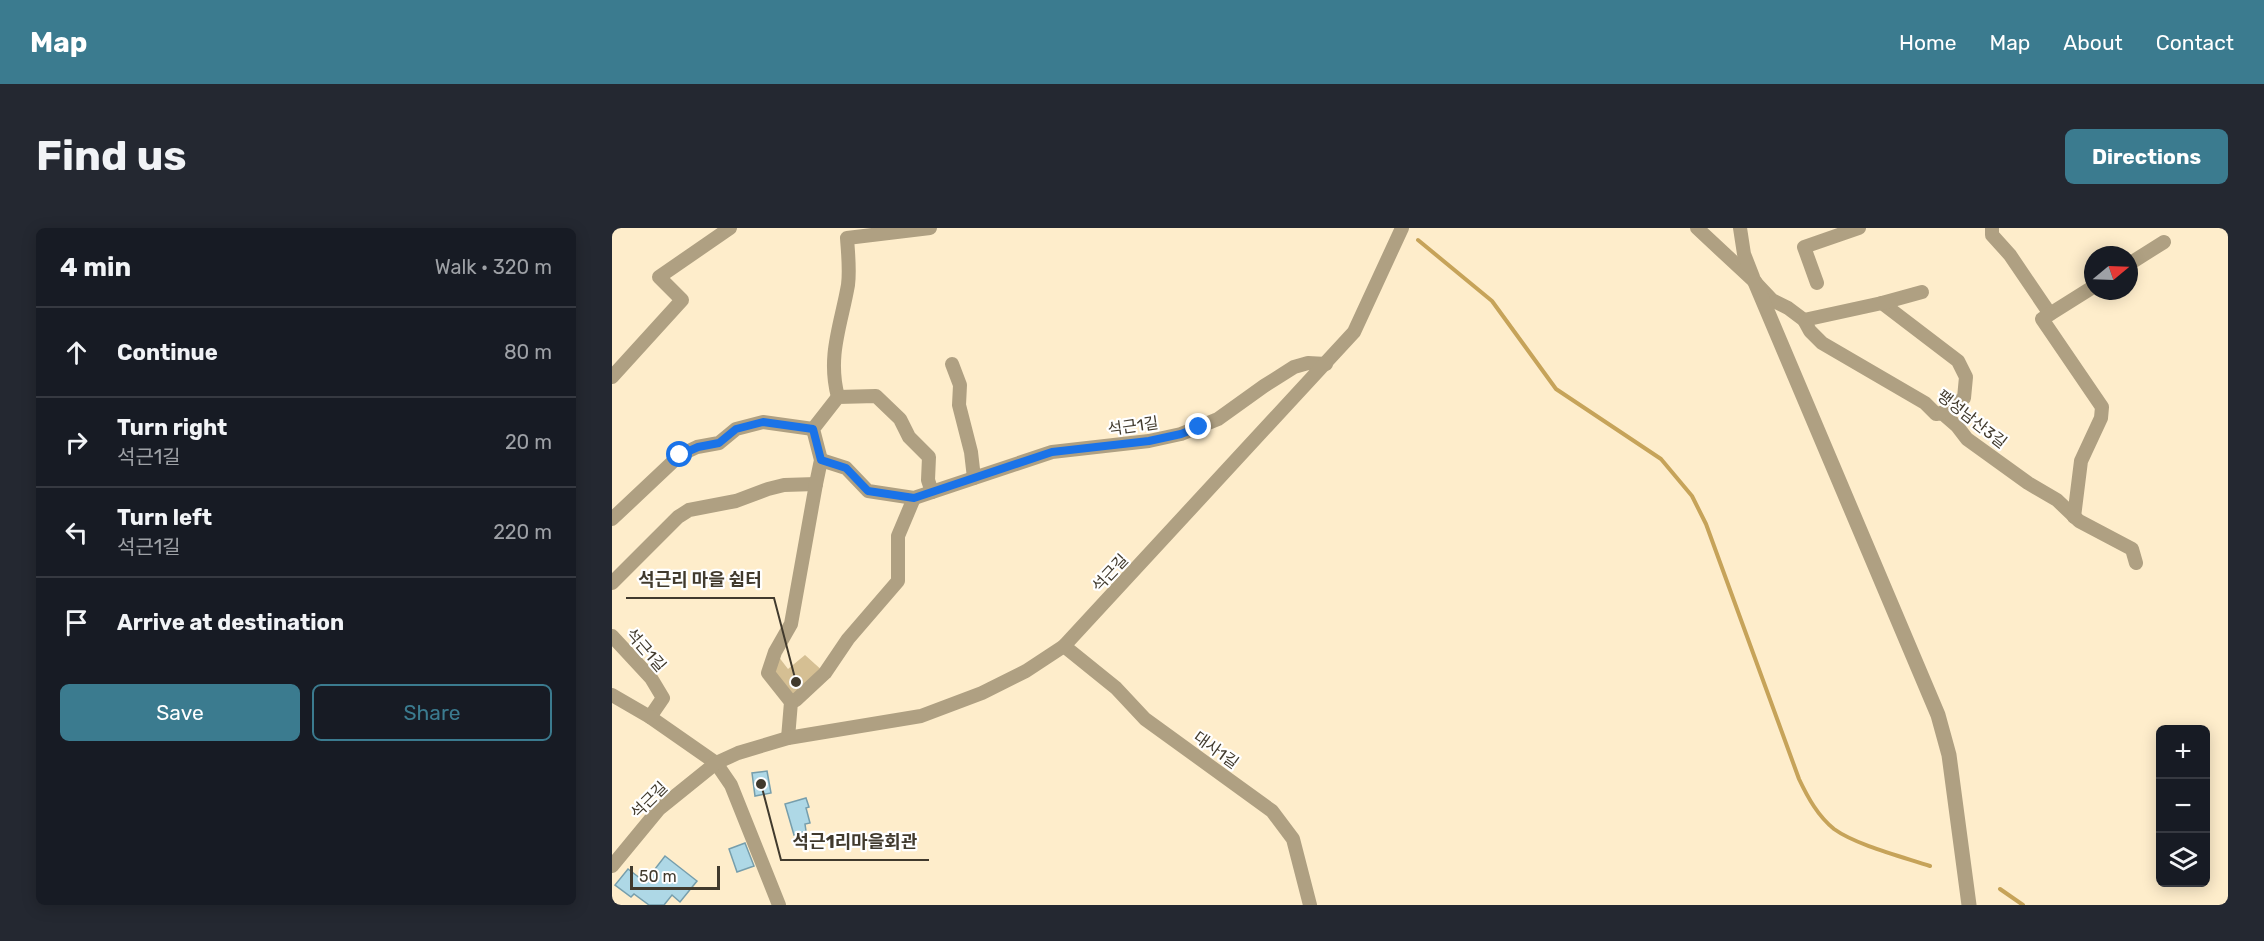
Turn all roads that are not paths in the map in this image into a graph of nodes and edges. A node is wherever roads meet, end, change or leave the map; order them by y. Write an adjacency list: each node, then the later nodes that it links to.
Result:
1 (730, 228): 21 (street)
2 (930, 228): 8 (street)
3 (1402, 228): 20 (street, 석근길)
4 (1697, 228): 12 (street, 팽성남산3길)
5 (1740, 228): 12 (street)
6 (1859, 228): 9 (street)
7 (1992, 228): 17 (street)
8 (897, 230): 22 (street)
9 (1845, 230): 13 (street)
10 (2164, 242): 11 (street)
11 (2138, 258)
12 (1755, 282): 18 (street, 팽성남산3길); 44 (street)
13 (1817, 283)
14 (1922, 292): 16 (street)
15 (2084, 293): 17 (street)
16 (1882, 303): 18 (street); 23 (street)
17 (2050, 314): 30 (street)
18 (1804, 320): 23 (street, 팽성남산3길)
19 (952, 364): 26 (street)
20 (1326, 364): 26 (street, 석근1길); 35 (street, 석근길)
21 (612, 377)
22 (838, 397): 24 (street); 28 (street)
23 (1942, 413): 30 (street, 팽성남산3길)
24 (813, 429): 25 (street); 31 (street)
25 (821, 460): 27 (street); 29 (street, 석근1길)
26 (974, 478): 28 (street, 석근1길)
27 (816, 484): 33 (street); 37 (street)
28 (932, 492): 29 (street, 석근1길)
29 (914, 498): 37 (street)
30 (2074, 517): 32 (street, 팽성남산3길)
31 (612, 519)
32 (2136, 563)
33 (612, 583)
34 (612, 636): 38 (street, 석근1길)
35 (1064, 646): 39 (street, 석근길); 43 (street, 대사1길)
36 (612, 695): 38 (street)
37 (791, 702): 39 (street)
38 (650, 717): 40 (street)
39 (788, 738): 40 (street, 석근길)
40 (716, 763): 41 (street, 석근길); 42 (street)
41 (612, 866)
42 (779, 905)
43 (1310, 905)
44 (1969, 905)

